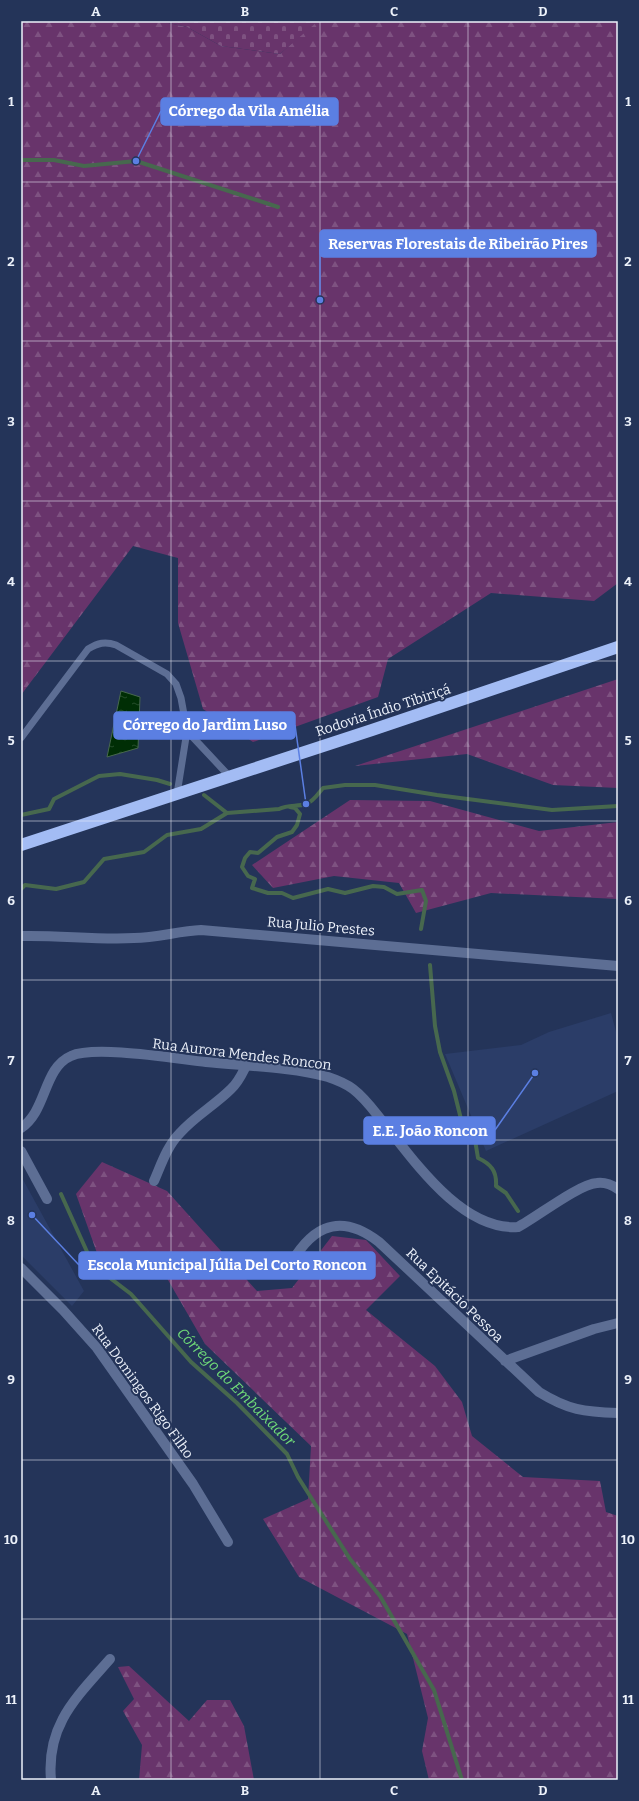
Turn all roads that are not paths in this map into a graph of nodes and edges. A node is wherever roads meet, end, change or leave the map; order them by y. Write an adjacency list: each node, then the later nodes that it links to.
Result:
1 (618, 647): 4 (highway, Rodovia Índio Tibiriçá)
2 (187, 731): 3 (lane); 4 (lane); 5 (lane)
3 (21, 738)
4 (230, 777): 5 (highway, Rodovia Índio Tibiriçá)
5 (177, 794): 6 (highway, Rodovia Índio Tibiriçá)
6 (21, 845)
7 (21, 936): 8 (street, Rua Julio Prestes)
8 (617, 968)
9 (246, 1066): 10 (street, Rua Aurora Mendes Roncon); 12 (street); 13 (street, Rua Aurora Mendes Roncon)
10 (21, 1128)
11 (21, 1151): 14 (street)
12 (154, 1181)
13 (618, 1189)
14 (47, 1199)
15 (21, 1268): 20 (street, Rua Domingos Rigo Filho)
16 (286, 1272): 18 (street, Rua Epitácio Pessoa)
17 (618, 1323): 18 (street)
18 (505, 1361): 19 (street, Rua Epitácio Pessoa)
19 (618, 1413)
20 (228, 1542)
21 (110, 1659): 22 (street)
22 (51, 1780)

